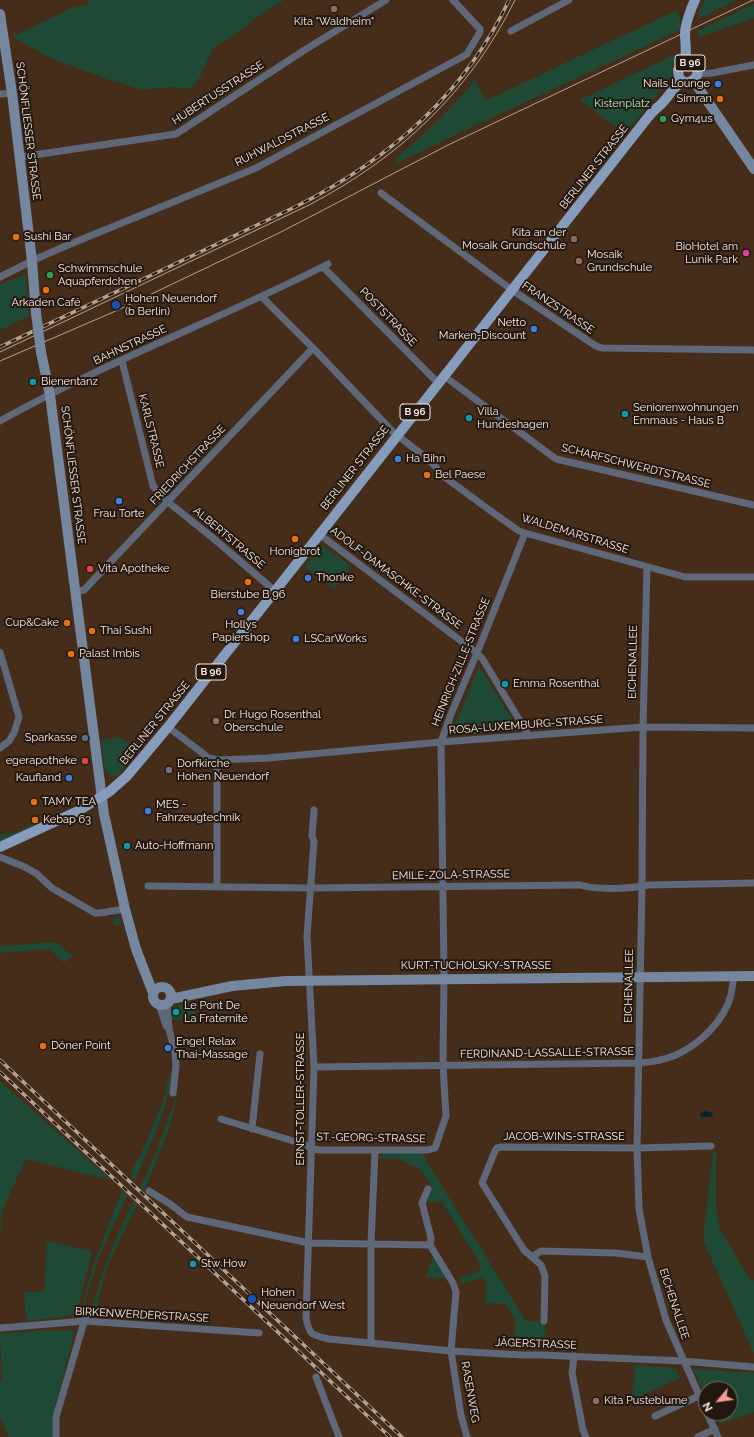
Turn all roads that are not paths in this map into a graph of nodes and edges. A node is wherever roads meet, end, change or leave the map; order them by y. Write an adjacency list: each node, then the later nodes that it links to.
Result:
1 (386, 0): 12 (street, HUBERTUSSTRASSE)
2 (453, 0): 15 (street, RUHWALDSTRASSE)
3 (569, 0): 6 (street)
4 (694, 1): 8 (main road, B 96)
5 (0, 14): 9 (main road, SCHÖNFLIESSER STRASSE)
6 (511, 31)
7 (754, 65): 8 (street)
8 (690, 73): 11 (main road, BERLINER STRASSE / B 96); 11 (main road, BERLINER STRASSE / B 96); 13 (main road)
9 (12, 93): 10 (street); 12 (main road, SCHÖNFLIESSER STRASSE)
10 (0, 94)
11 (653, 111): 18 (main road, BERLINER STRASSE / B 96)
12 (20, 157): 15 (main road, SCHÖNFLIESSER STRASSE)
13 (754, 170)
14 (381, 192): 18 (street, FRANZSTRASSE)
15 (32, 261): 17 (street, RUHWALDSTRASSE); 24 (main road, SCHÖNFLIESSER STRASSE, bridge)
16 (326, 265): 19 (street, BAHNSTRASSE); 23 (street, POSTSTRASSE)
17 (0, 277)
18 (512, 290): 21 (street, FRANZSTRASSE); 23 (main road, BERLINER STRASSE / B 96)
19 (262, 296): 20 (street, WALDEMARSTRASSE); 22 (street, BAHNSTRASSE)
20 (313, 348): 26 (street, WALDEMARSTRASSE); 27 (street, FRIEDRICHSTRASSE)
21 (754, 350)
22 (122, 361): 24 (street, BAHNSTRASSE); 27 (street, KARLSTRASSE)
23 (441, 379): 26 (main road, BERLINER STRASSE / B 96); 28 (street, SCHARFSCHWERDTSTRASSE)
24 (50, 395): 25 (street, BAHNSTRASSE); 34 (main road, SCHÖNFLIESSER STRASSE)
25 (0, 421)
26 (396, 436): 29 (street, WALDEMARSTRASSE); 30 (main road, BERLINER STRASSE / B 96)
27 (168, 502): 33 (street, ALBERTSTRASSE); 34 (street, FRIEDRICHSTRASSE)
28 (754, 506)
29 (525, 533): 31 (street, WALDEMARSTRASSE); 36 (street, HEINRICH-ZILLE-STRASSE)
30 (319, 534): 33 (main road, BERLINER STRASSE / B 96); 36 (street, ADOLF-DAMASCHKE-STRASSE)
31 (647, 567): 32 (street, WALDEMARSTRASSE); 38 (street, EICHENALLEE)
32 (754, 577)
33 (275, 591): 37 (main road, BERLINER STRASSE / B 96)
34 (75, 592): 44 (main road, SCHÖNFLIESSER STRASSE)
35 (0, 652): 42 (street)
36 (477, 653): 40 (street, ADOLF-DAMASCHKE-STRASSE); 41 (street, HEINRICH-ZILLE-STRASSE)
37 (168, 727): 43 (street); 44 (main road, BERLINER STRASSE / B 96)
38 (642, 727): 39 (street, ROSA-LUXEMBURG-STRASSE); 40 (street, ROSA-LUXEMBURG-STRASSE); 51 (street, EICHENALLEE)
39 (754, 728)
40 (528, 736): 41 (street, ROSA-LUXEMBURG-STRASSE)
41 (441, 742): 43 (street, ROSA-LUXEMBURG-STRASSE); 50 (street, HEINRICH-ZILLE-STRASSE)
42 (0, 748)
43 (216, 760): 52 (street)
44 (101, 797): 46 (main road, B 96); 54 (main road, SCHÖNFLIESSER STRASSE)
45 (314, 810): 53 (street, ERNST-TOLLER-STRASSE)
46 (0, 847)
47 (0, 857): 54 (street)
48 (754, 883): 51 (street, EMILE-ZOLA-STRASSE)
49 (148, 886): 52 (street, EMILE-ZOLA-STRASSE)
50 (443, 886): 51 (street, EMILE-ZOLA-STRASSE); 53 (street, EMILE-ZOLA-STRASSE); 58 (street, HEINRICH-ZILLE-STRASSE)
51 (642, 886): 57 (street, EICHENALLEE)
52 (217, 887): 53 (street, EMILE-ZOLA-STRASSE)
53 (311, 888): 59 (street, ERNST-TOLLER-STRASSE)
54 (125, 909): 60 (main road, SCHÖNFLIESSER STRASSE)
55 (734, 976): 56 (main road, KURT-TUCHOLSKY-STRASSE); 57 (main road, KURT-TUCHOLSKY-STRASSE); 63 (street, FERDINAND-LASSALLE-STRASSE)
56 (754, 976)
57 (640, 977): 58 (main road, KURT-TUCHOLSKY-STRASSE); 63 (street, EICHENALLEE)
58 (444, 979): 59 (main road, KURT-TUCHOLSKY-STRASSE); 64 (street, HEINRICH-ZILLE-STRASSE)
59 (309, 980): 61 (main road, KURT-TUCHOLSKY-STRASSE); 65 (street, ERNST-TOLLER-STRASSE)
60 (156, 990): 61 (main road); 61 (main road)
61 (167, 1000): 66 (street)
62 (260, 1054): 69 (street)
63 (639, 1063): 64 (street, FERDINAND-LASSALLE-STRASSE); 71 (street, EICHENALLEE)
64 (443, 1065): 65 (street, FERDINAND-LASSALLE-STRASSE); 67 (street, HEINRICH-ZILLE-STRASSE)
65 (314, 1068): 72 (street, ERNST-TOLLER-STRASSE)
66 (173, 1092)
67 (446, 1116): 73 (street, ST.-GEORG-STRASSE)
68 (221, 1119): 69 (street, ST.-GEORG-STRASSE)
69 (252, 1129): 72 (street, ST.-GEORG-STRASSE)
70 (711, 1146): 71 (street, JACOB-WINS-STRASSE)
71 (637, 1148): 79 (street, EICHENALLEE); 80 (street, JACOB-WINS-STRASSE)
72 (313, 1149): 73 (street, ST.-GEORG-STRASSE); 76 (street, ERNST-TOLLER-STRASSE)
73 (375, 1151): 77 (street)
74 (428, 1189): 78 (street)
75 (149, 1191): 76 (street)
76 (310, 1243): 77 (street); 86 (street, ERNST-TOLLER-STRASSE)
77 (371, 1243): 78 (street); 87 (street)
78 (430, 1245): 88 (street, RASENWEG)
79 (648, 1256): 80 (street); 90 (street, EICHENALLEE)
80 (532, 1257): 83 (street, JACOB-WINS-STRASSE)
81 (88, 1312): 82 (street)
82 (85, 1321): 84 (street, BIRKENWERDERSTRASSE); 85 (street, BIRKENWERDERSTRASSE); 98 (street)
83 (544, 1321)
84 (0, 1328)
85 (260, 1333)
86 (317, 1336): 87 (street, JÄGERSTRASSE)
87 (371, 1343): 88 (street, JÄGERSTRASSE)
88 (452, 1351): 89 (street, JÄGERSTRASSE); 100 (street, RASENWEG)
89 (574, 1356): 90 (street, JÄGERSTRASSE); 101 (street)
90 (683, 1361): 91 (street, JÄGERSTRASSE); 93 (street, EICHENALLEE)
91 (754, 1367)
92 (316, 1377): 99 (street)
93 (698, 1394)
94 (698, 1396): 95 (street)
95 (655, 1416)
96 (710, 1421): 97 (street, EICHENALLEE)
97 (715, 1430): 102 (street); 103 (street, EICHENALLEE)
98 (56, 1437)
99 (338, 1437)
100 (467, 1437)
101 (586, 1437)
102 (698, 1437)
103 (718, 1437)

